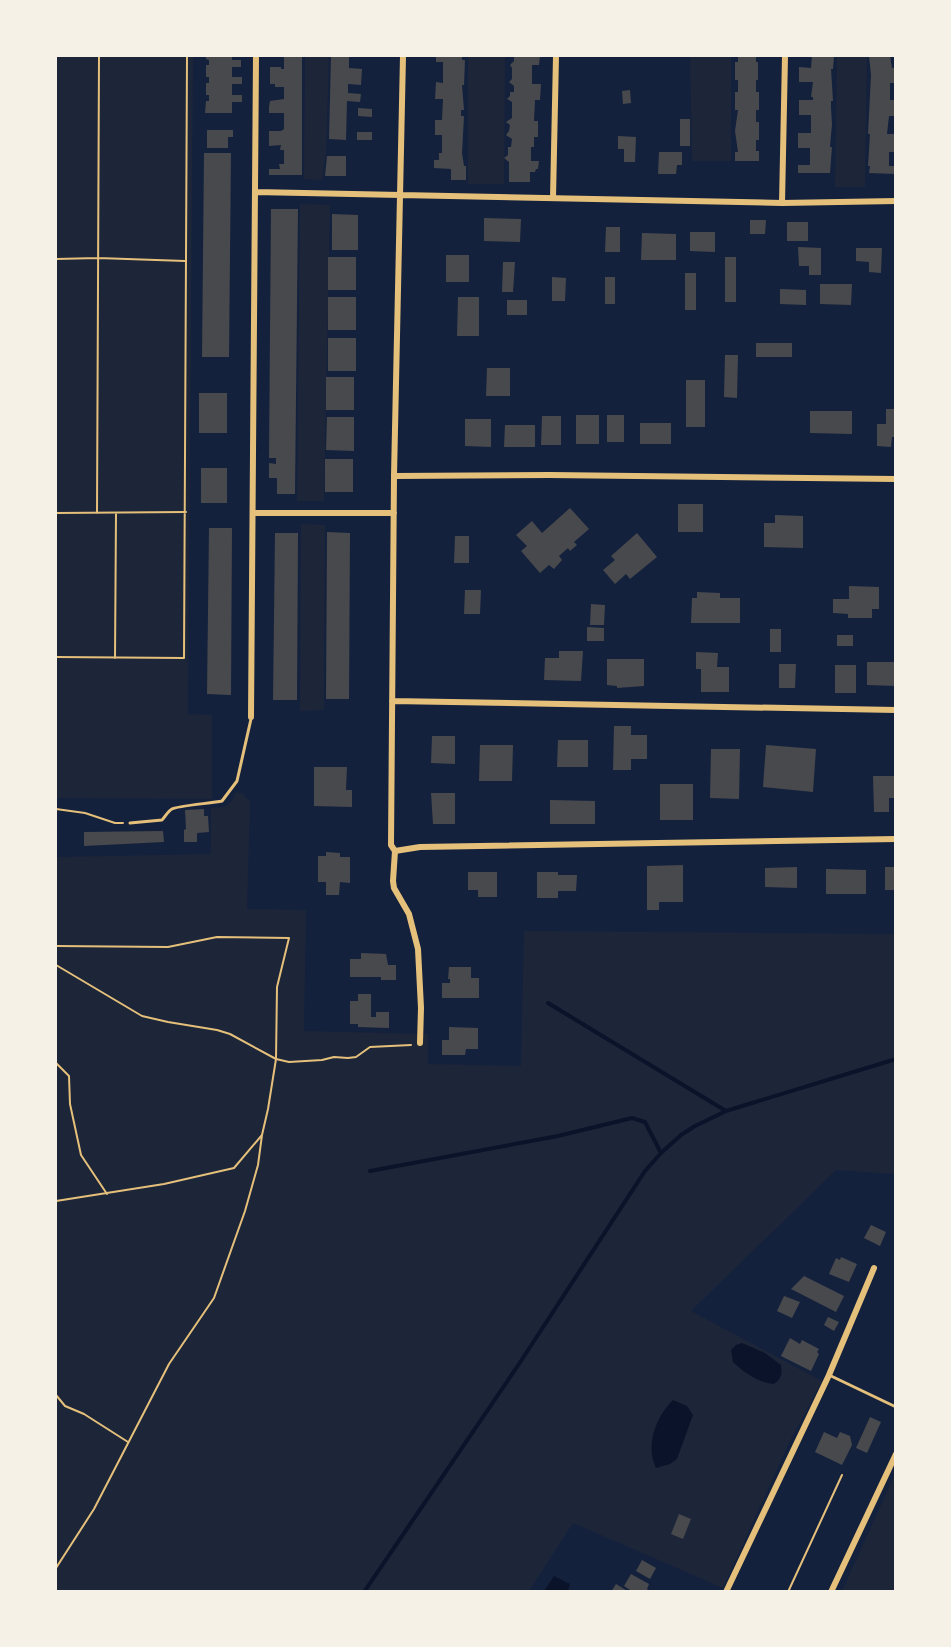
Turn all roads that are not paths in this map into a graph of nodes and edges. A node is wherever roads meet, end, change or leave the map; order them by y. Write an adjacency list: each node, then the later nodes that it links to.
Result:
1 (256, 56): 5 (street)
2 (403, 56): 6 (street)
3 (556, 56): 7 (street)
4 (785, 56): 9 (street)
5 (255, 192): 6 (street); 12 (street)
6 (401, 196): 7 (street); 10 (street)
7 (554, 198): 9 (street)
8 (896, 201): 9 (street)
9 (782, 203)
10 (394, 476): 11 (street); 13 (street)
11 (896, 479)
12 (253, 513): 13 (street); 16 (street)
13 (394, 513): 14 (street)
14 (392, 701): 15 (street); 19 (street)
15 (896, 710)
16 (251, 717): 17 (lane)
17 (130, 823)
18 (896, 839): 19 (street)
19 (395, 851): 20 (street)
20 (420, 1043)
21 (874, 1268): 22 (street)
22 (829, 1374): 23 (lane); 25 (street)
23 (896, 1407)
24 (896, 1454): 26 (street)
25 (726, 1592)
26 (831, 1592)

